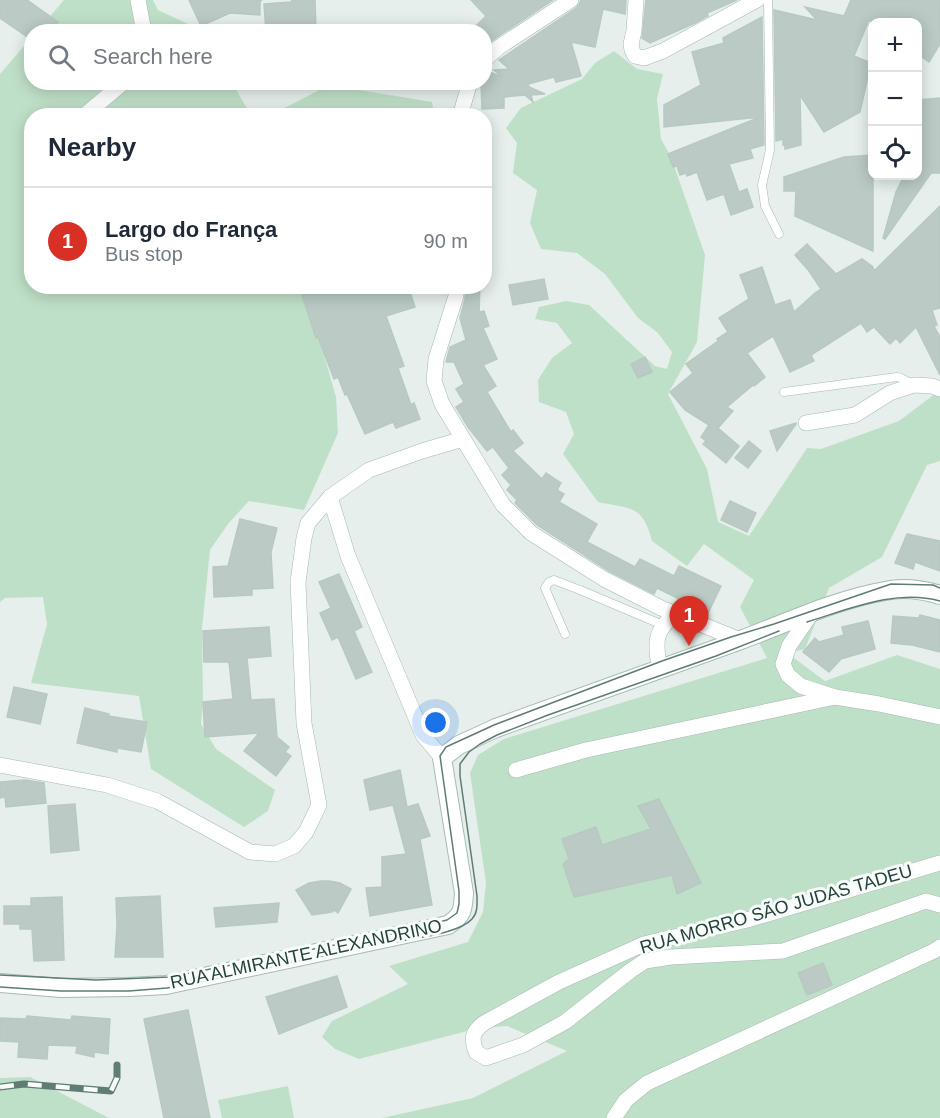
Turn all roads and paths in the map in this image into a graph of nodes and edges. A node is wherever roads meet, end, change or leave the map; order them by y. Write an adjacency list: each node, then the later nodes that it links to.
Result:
1 (138, 0): 6 (street)
2 (571, 0): 7 (street)
3 (636, 0): 4 (street)
4 (757, 0)
5 (768, 0): 12 (lane)
6 (142, 24)
7 (492, 53)
8 (114, 90): 10 (street)
9 (468, 90): 11 (street)
10 (93, 108)
11 (462, 108)
12 (779, 234)
13 (456, 294): 18 (street)
14 (914, 385): 15 (street); 16 (lane); 17 (street)
15 (940, 389)
16 (784, 392)
17 (806, 423)
18 (463, 440): 19 (street); 22 (street)
19 (330, 497): 29 (street); 30 (street)
20 (940, 595): 21 (street)
21 (813, 611): 25 (street); 27 (street)
22 (674, 614): 23 (street); 25 (street)
23 (663, 625): 24 (lane); 26 (street)
24 (565, 634)
25 (740, 640): 26 (street)
26 (659, 669): 29 (street)
27 (835, 697): 28 (street); 31 (street)
28 (940, 717)
29 (442, 758): 35 (street, RUA ALMIRANTE ALEXANDRINO)
30 (0, 765)
31 (516, 770)
32 (940, 863): 33 (street, RUA MORRO SÃO JUDAS TADEU)
33 (940, 905)
34 (940, 947): 36 (street)
35 (0, 983)
36 (614, 1118)

